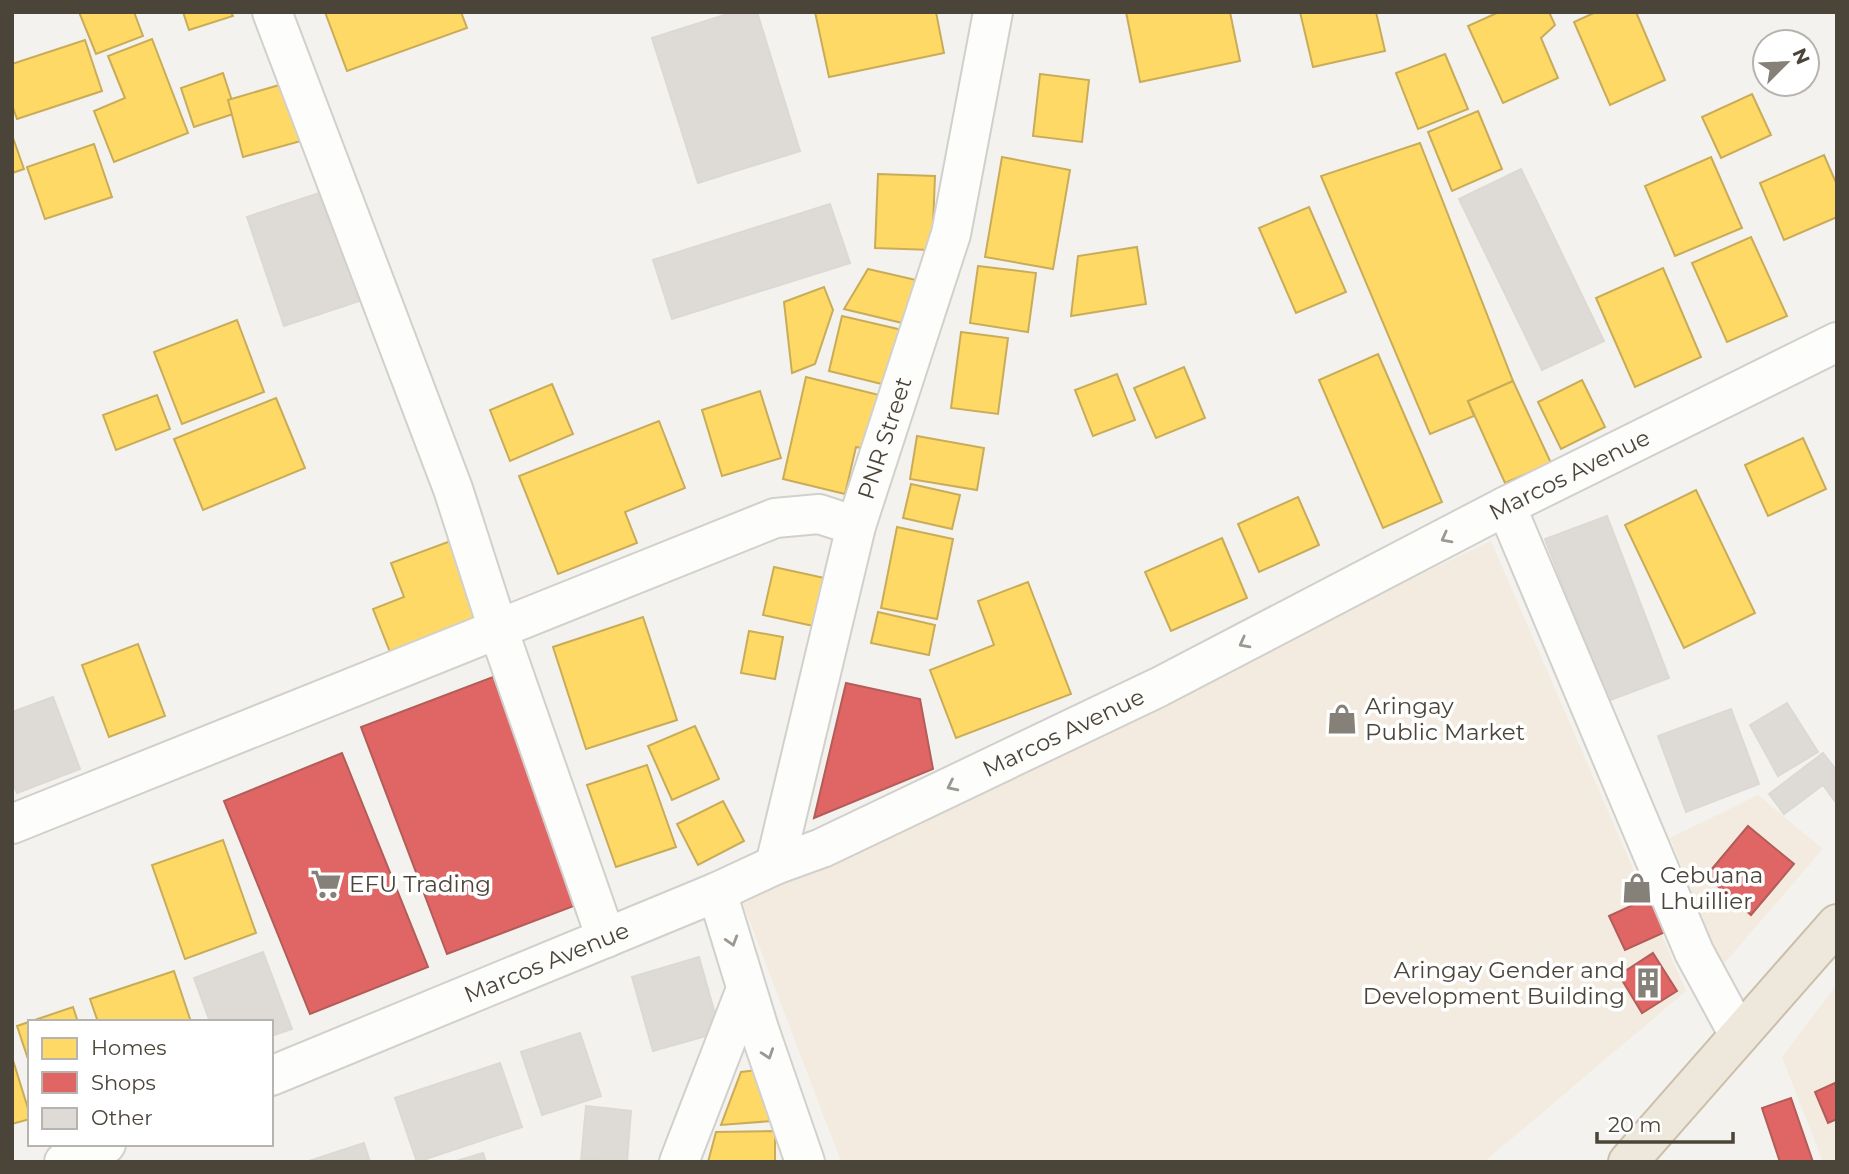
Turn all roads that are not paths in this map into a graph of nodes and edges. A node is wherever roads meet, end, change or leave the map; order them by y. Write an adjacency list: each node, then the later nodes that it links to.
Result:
1 (272, 12): 6 (street)
2 (993, 12): 5 (street, PNR Street)
3 (1837, 342): 4 (street, Marcos Avenue)
4 (1506, 506): 8 (street, Marcos Avenue, one-way to 8); 13 (street)
5 (856, 526): 6 (street); 8 (street, PNR Street)
6 (498, 629): 7 (street); 11 (street)
7 (12, 824)
8 (775, 865): 9 (street, Marcos Avenue)
9 (717, 892): 11 (street, Marcos Avenue); 12 (street, one-way to 12)
10 (1837, 925): 13 (highway)
11 (606, 938): 14 (street, Marcos Avenue)
12 (746, 989): 17 (street); 18 (street, one-way to 18)
13 (1739, 1035): 19 (highway)
14 (273, 1075)
15 (101, 1146): 16 (street)
16 (64, 1162)
17 (679, 1162)
18 (805, 1162)
19 (1628, 1162)

